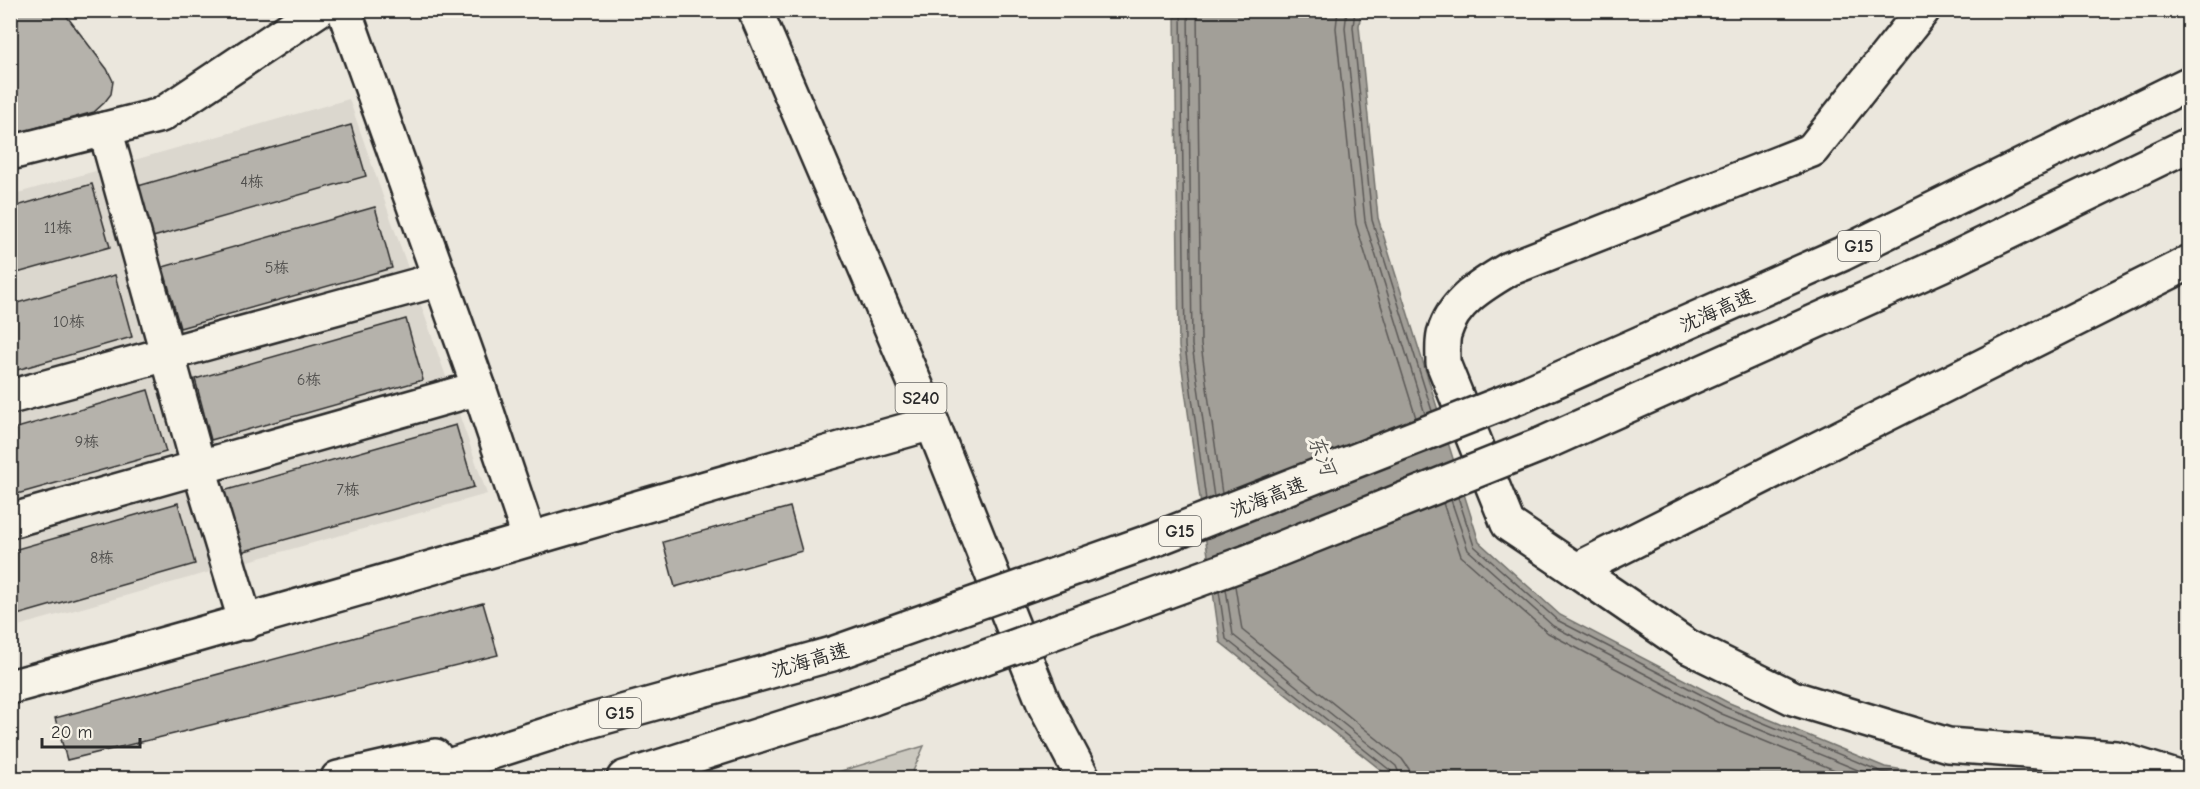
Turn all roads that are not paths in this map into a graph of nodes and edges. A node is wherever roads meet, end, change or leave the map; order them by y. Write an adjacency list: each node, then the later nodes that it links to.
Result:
1 (318, 10): 6 (main road)
2 (344, 10): 10 (main road)
3 (1923, 10): 18 (main road)
4 (755, 13): 14 (main road, S240)
5 (2190, 83): 21 (main road, 沈海高速 / G15, bridge)
6 (105, 129): 8 (main road); 11 (main road)
7 (2190, 144): 24 (main road, G15, bridge)
8 (10, 153)
9 (2190, 262): 18 (main road)
10 (440, 279): 11 (main road); 12 (main road)
11 (168, 353): 13 (main road); 15 (main road)
12 (479, 388): 15 (main road); 17 (main road)
13 (10, 397)
14 (932, 423): 17 (main road); 25 (main road, S240)
15 (199, 468): 16 (main road); 19 (main road)
16 (10, 521)
17 (529, 537): 19 (main road)
18 (1576, 570): 26 (main road)
19 (246, 622): 20 (main road)
20 (10, 687)
21 (586, 722): 22 (main road); 23 (main road, 沈海高速 / G15)
22 (338, 778)
23 (411, 778)
24 (624, 778)
25 (1083, 778)
26 (2179, 778)

